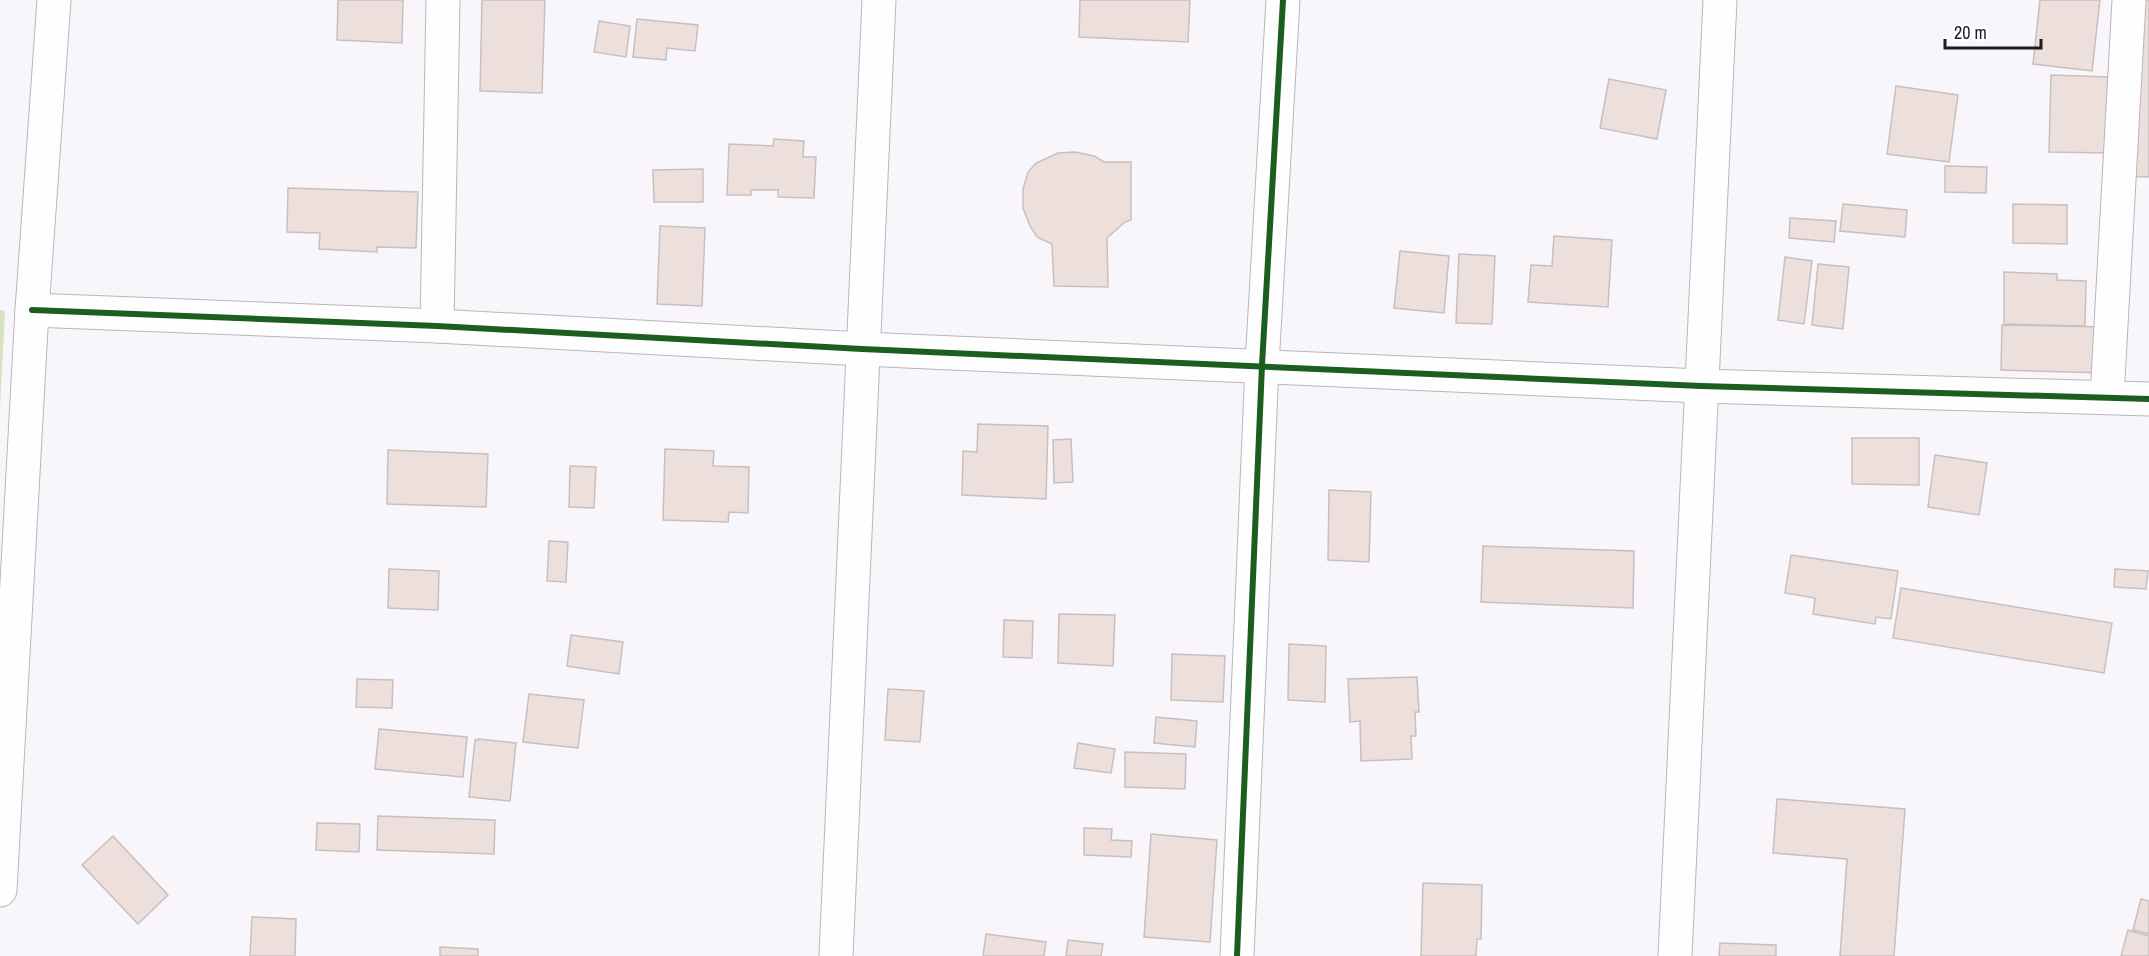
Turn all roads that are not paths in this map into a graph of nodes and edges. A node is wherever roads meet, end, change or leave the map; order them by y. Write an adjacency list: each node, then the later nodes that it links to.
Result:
1 (54, 0): 7 (street)
2 (443, 0): 8 (street)
3 (879, 0): 9 (street)
4 (1282, 0): 10 (street)
5 (1720, 0): 11 (street)
6 (2129, 0): 12 (street)
7 (32, 310): 8 (street); 14 (street)
8 (437, 326): 9 (street)
9 (862, 349): 10 (street); 15 (street)
10 (1262, 365): 11 (street); 16 (street)
11 (1701, 386): 12 (street); 17 (street)
12 (2108, 397): 13 (street)
13 (2149, 399)
14 (0, 890)
15 (836, 956)
16 (1237, 956)
17 (1675, 956)

